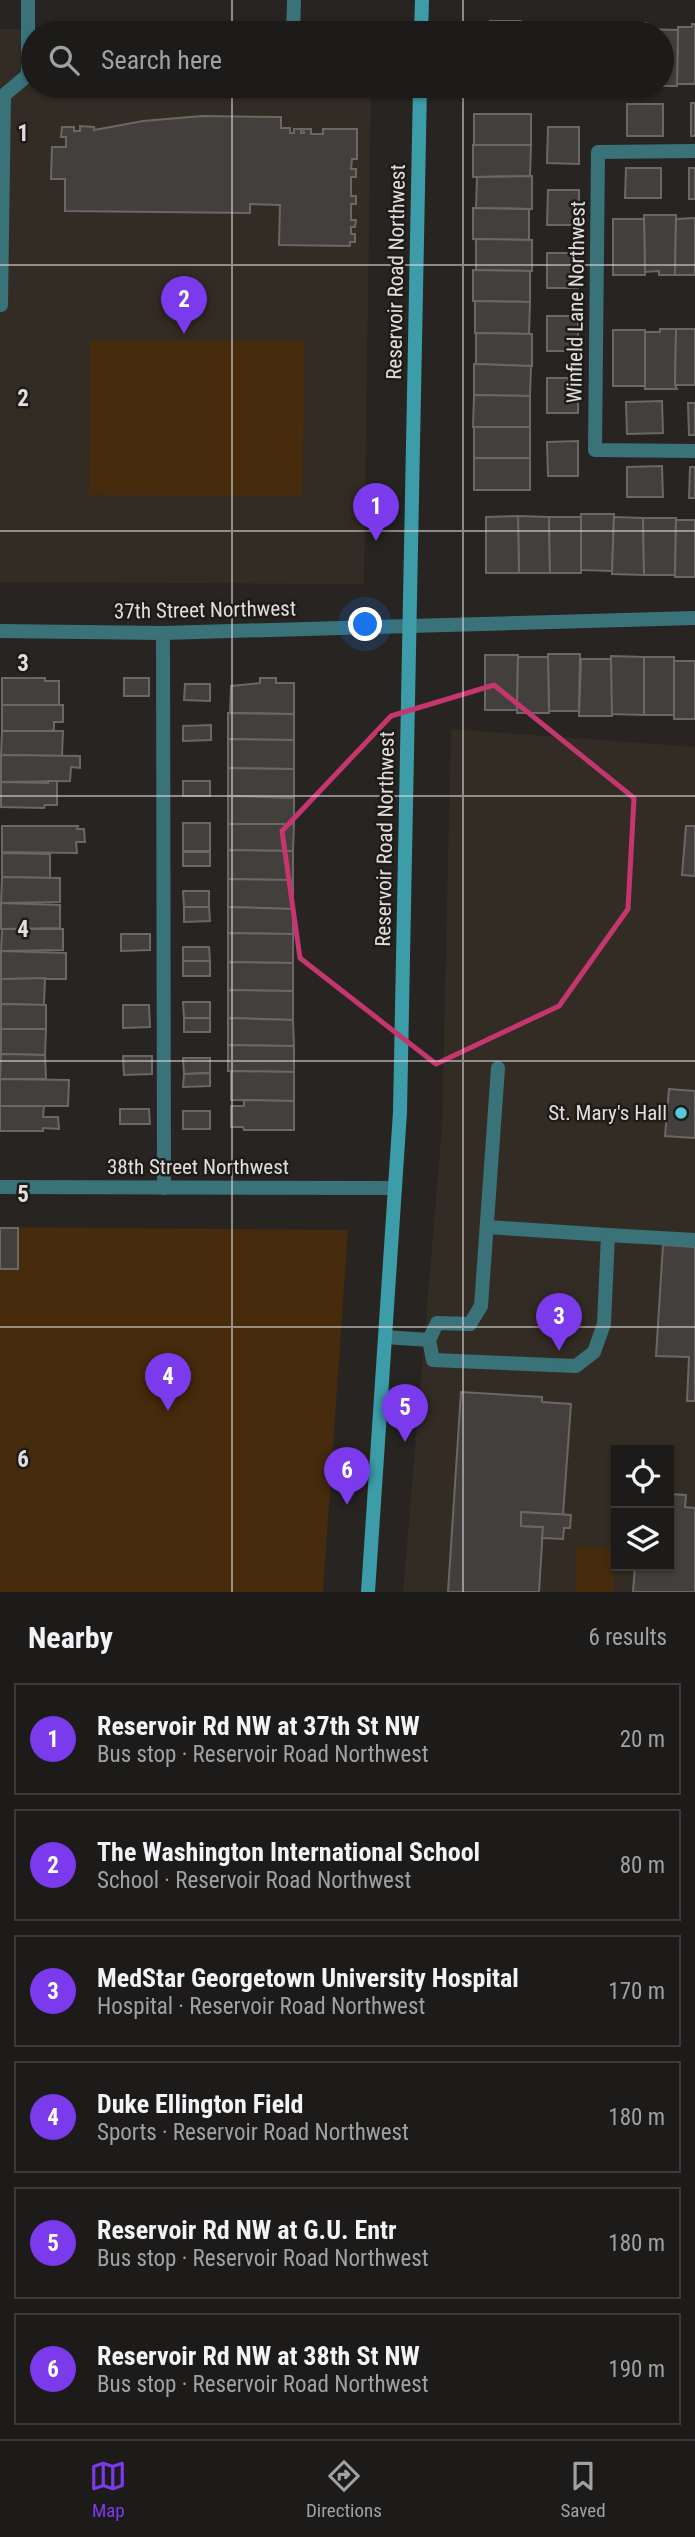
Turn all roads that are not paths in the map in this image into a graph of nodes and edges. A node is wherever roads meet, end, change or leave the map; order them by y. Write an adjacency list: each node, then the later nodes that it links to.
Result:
1 (28, 0): 4 (street)
2 (294, 0): 5 (street)
3 (422, 0): 6 (main road)
4 (29, 21)
5 (293, 21)
6 (421, 21)
7 (21, 83): 10 (street)
8 (420, 98): 13 (main road, Reservoir Road Northwest)
9 (695, 151): 11 (street, Winfield Lane Northwest)
10 (1, 305)
11 (695, 451)
12 (695, 618): 13 (street)
13 (410, 626): 15 (street, 37th Street Northwest); 19 (main road, Reservoir Road Northwest)
14 (0, 631): 15 (street, 37th Street Northwest)
15 (163, 633): 18 (street)
16 (498, 1068): 20 (street)
17 (0, 1187): 18 (street, 38th Street Northwest)
18 (164, 1188): 19 (street, 38th Street Northwest)
19 (395, 1188): 23 (main road, Reservoir Road Northwest)
20 (487, 1227): 21 (street); 24 (street)
21 (608, 1235): 22 (street); 24 (street)
22 (695, 1240)
23 (385, 1337): 24 (street); 25 (main road, Reservoir Road Northwest)
24 (429, 1340)
25 (368, 1592)

